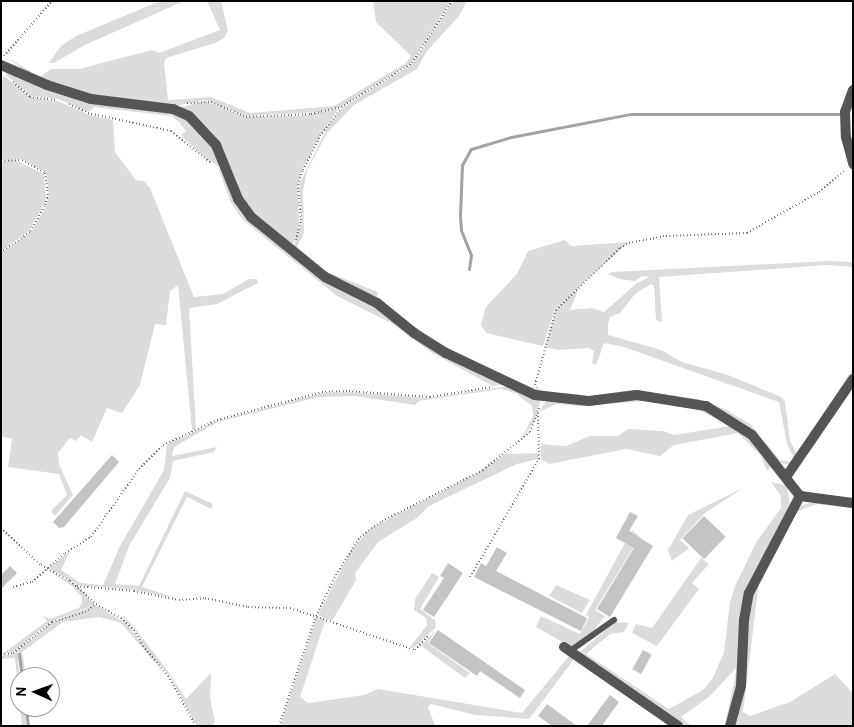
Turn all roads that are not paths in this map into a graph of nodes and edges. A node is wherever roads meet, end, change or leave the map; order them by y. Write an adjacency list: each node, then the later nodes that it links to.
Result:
1 (1, 65): 5 (street)
2 (853, 90): 3 (street)
3 (852, 163)
4 (853, 378): 5 (street)
5 (786, 477): 6 (street)
6 (800, 496): 7 (street); 11 (street)
7 (853, 503)
8 (614, 620): 9 (lane)
9 (567, 649): 10 (street)
10 (671, 724)
11 (730, 726)

